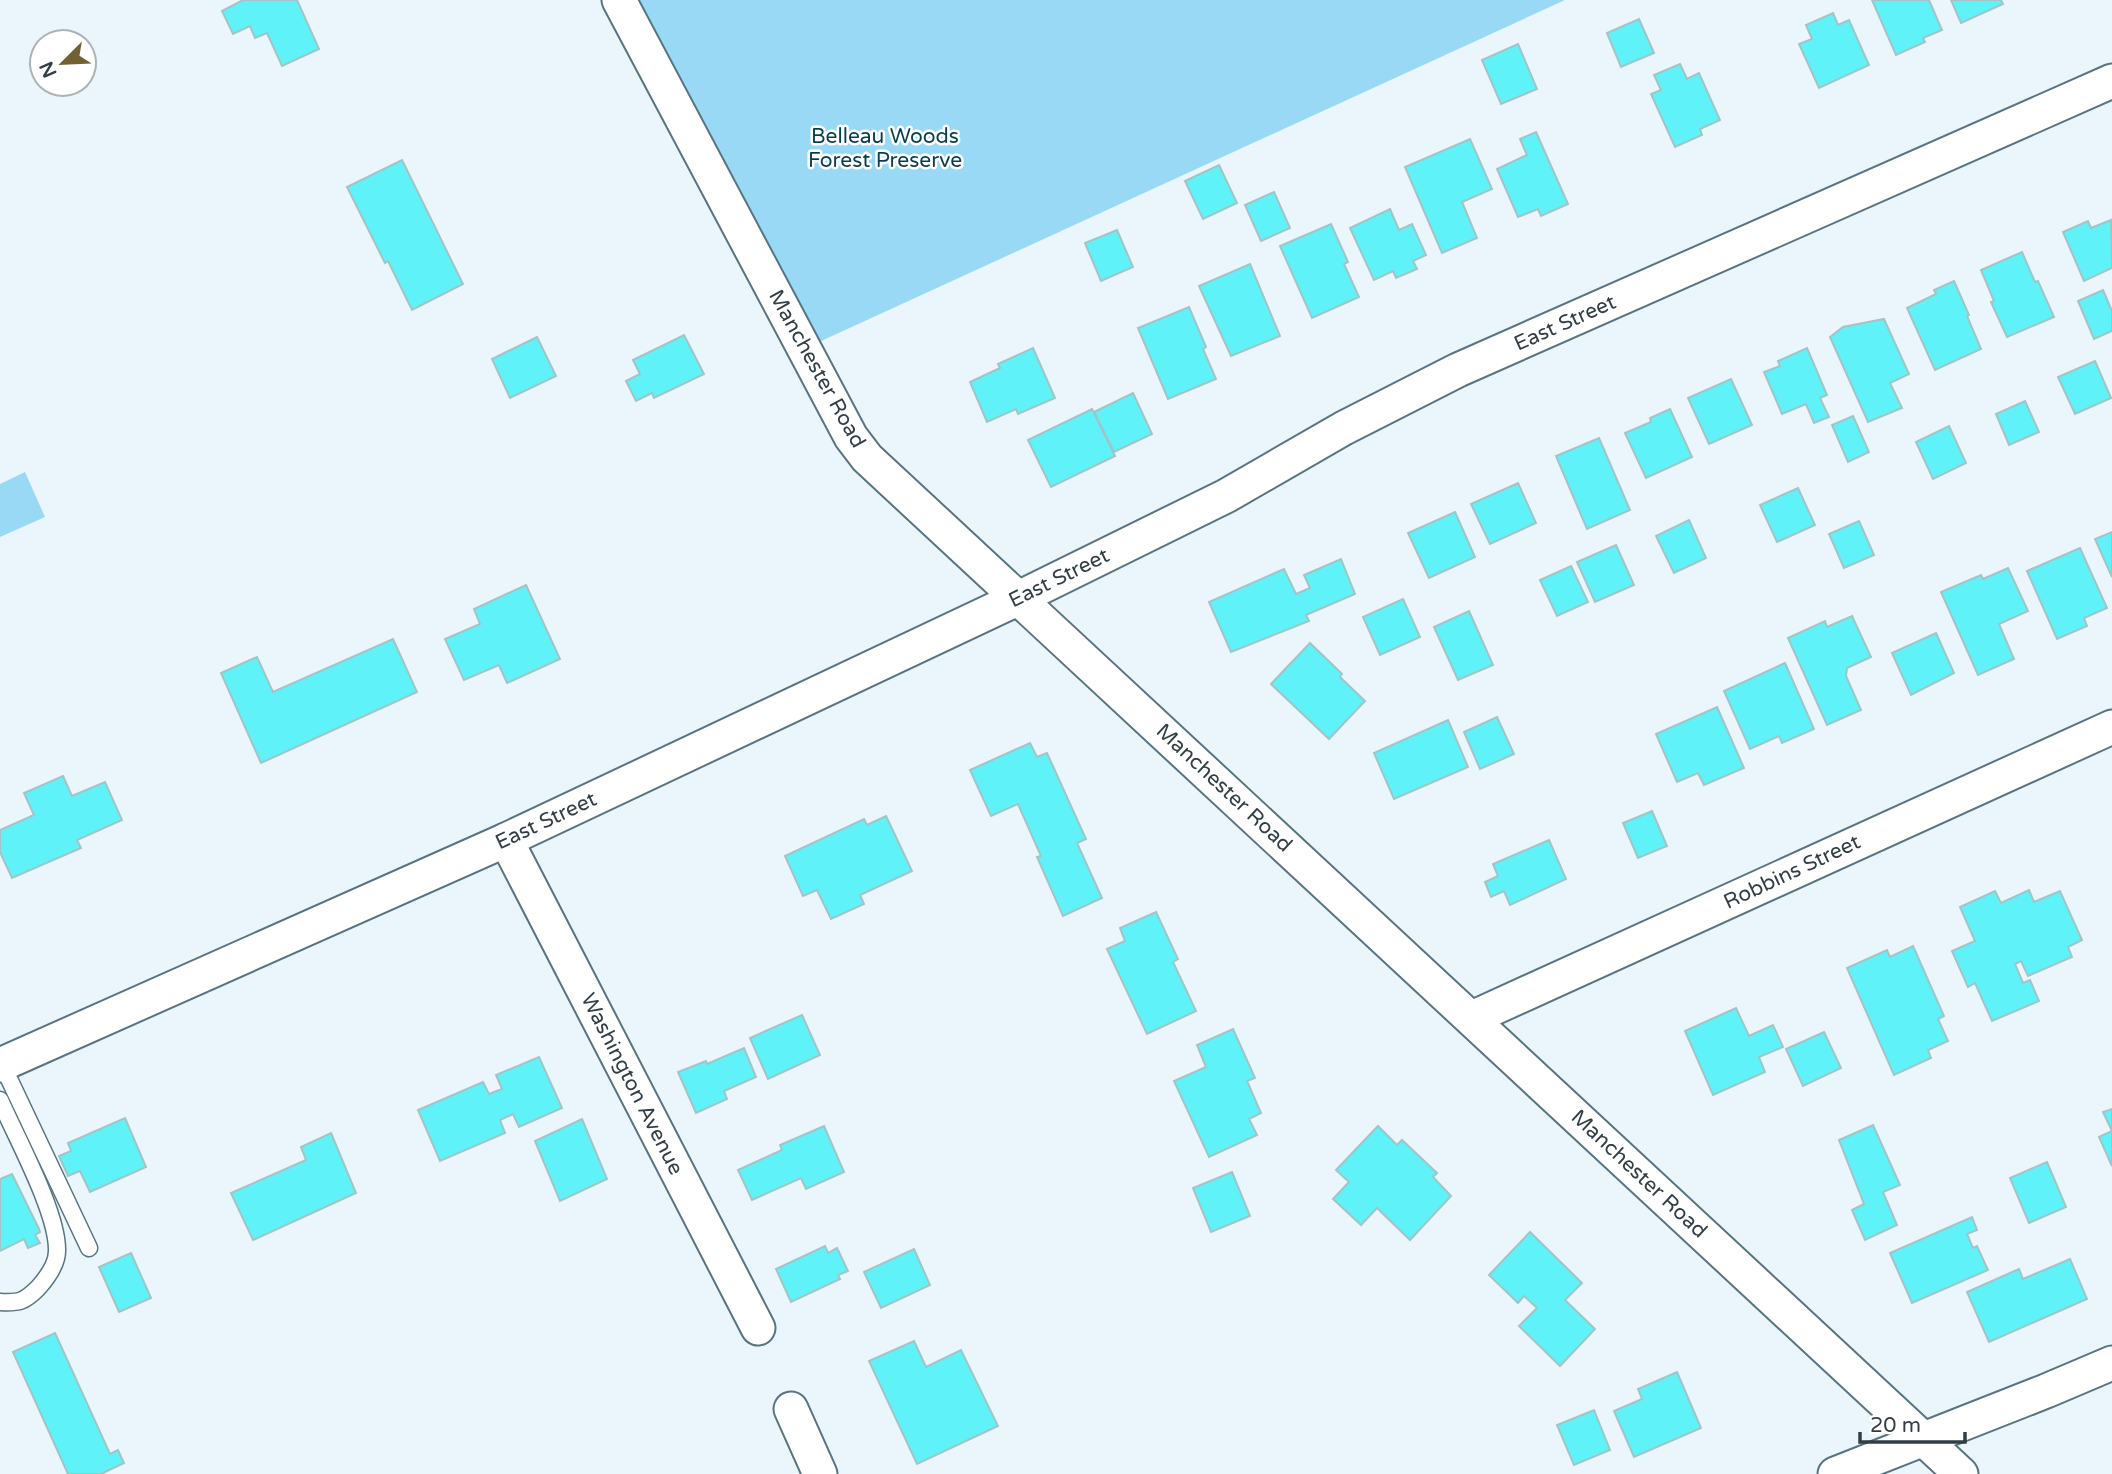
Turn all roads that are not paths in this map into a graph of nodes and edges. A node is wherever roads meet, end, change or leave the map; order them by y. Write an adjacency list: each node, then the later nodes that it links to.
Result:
1 (620, 0): 3 (street, Manchester Road)
2 (2112, 81): 3 (street, East Street)
3 (1019, 598): 5 (street, East Street); 6 (street, Manchester Road)
4 (2112, 727): 6 (street, Robbins Street)
5 (506, 840): 7 (street, East Street); 11 (street, Washington Avenue)
6 (1472, 1018): 14 (street, Manchester Road)
7 (1, 1064): 9 (lane)
8 (0, 1100): 10 (lane)
9 (89, 1248)
10 (0, 1302)
11 (758, 1328)
12 (2112, 1363): 14 (street)
13 (791, 1409): 15 (street)
14 (1924, 1439): 16 (street); 17 (street, Manchester Road)
15 (820, 1474)
16 (1835, 1474)
17 (1961, 1474)

